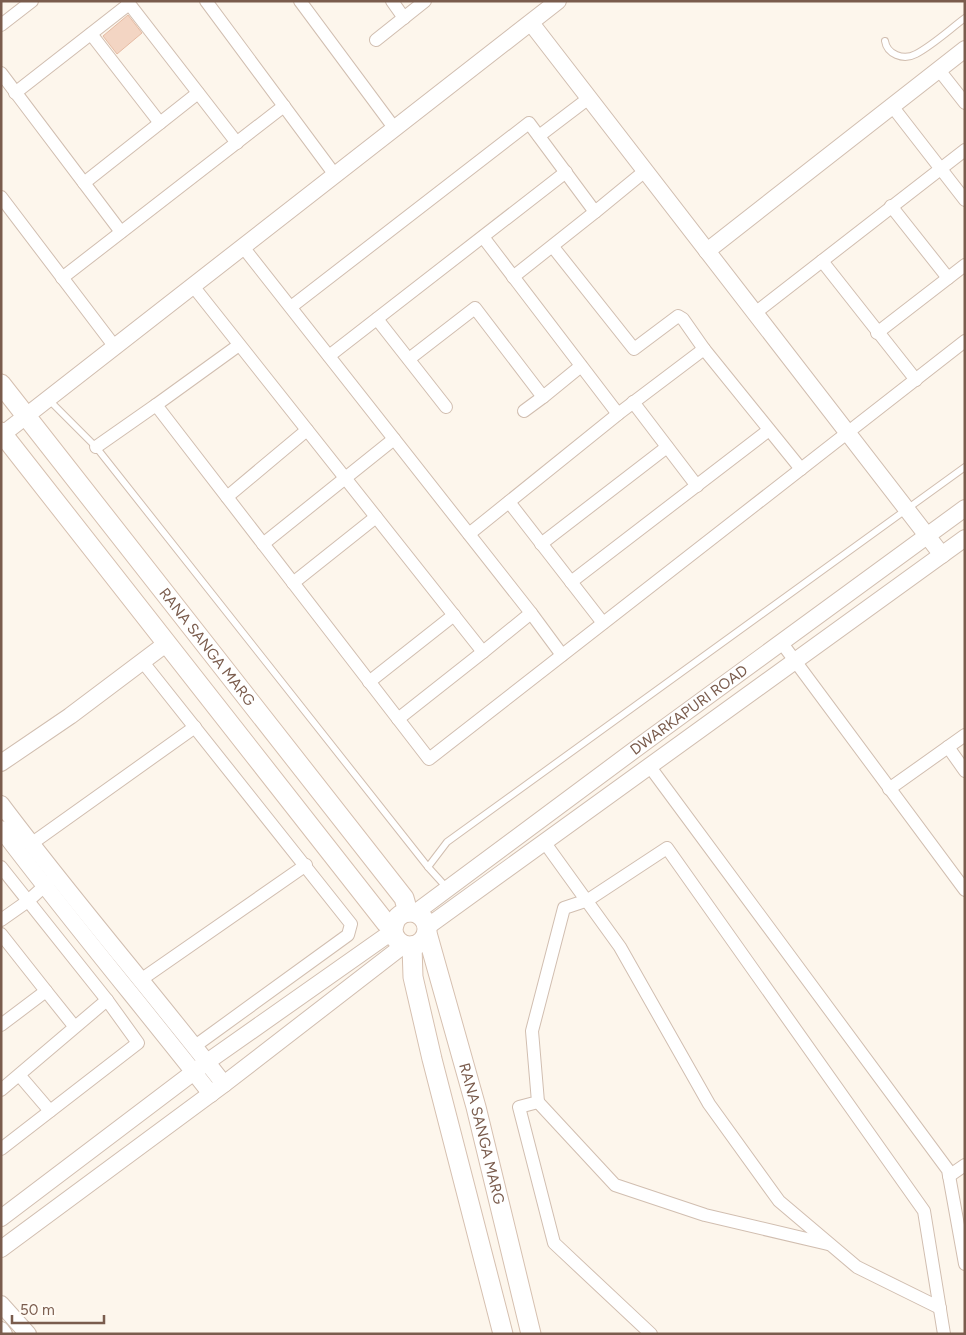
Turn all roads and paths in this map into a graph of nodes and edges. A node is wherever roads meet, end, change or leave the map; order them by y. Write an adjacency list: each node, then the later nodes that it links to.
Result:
1 (32, 1): 11 (street)
2 (206, 1): 22 (street)
3 (300, 1): 25 (street)
4 (392, 1): 8 (street)
5 (425, 1): 8 (street)
6 (558, 1): 10 (street)
7 (128, 3): 12 (street); 19 (street)
8 (404, 18): 13 (street)
9 (965, 18): 14 (lane)
10 (531, 23): 20 (street); 25 (street)
11 (1, 25)
12 (91, 34): 18 (street); 24 (street)
13 (376, 40)
14 (885, 41)
15 (965, 50): 16 (street)
16 (939, 70): 21 (street); 23 (street)
17 (1, 73): 18 (street)
18 (16, 93): 33 (street)
19 (198, 93): 24 (street); 27 (street)
20 (589, 98): 26 (street); 30 (street)
21 (965, 103)
22 (284, 106): 27 (street); 32 (street)
23 (892, 106): 29 (street); 42 (street)
24 (160, 123): 33 (street)
25 (395, 128): 32 (street)
26 (539, 136): 31 (street); 49 (street)
27 (236, 143): 38 (street)
28 (965, 150): 29 (street)
29 (940, 168): 35 (street); 36 (street)
30 (645, 171): 37 (street); 42 (street)
31 (566, 172): 37 (street); 39 (street)
32 (335, 175): 40 (street)
33 (84, 183): 38 (street)
34 (1, 197): 46 (street)
35 (965, 200)
36 (891, 206): 43 (street); 47 (street)
37 (595, 212): 41 (street)
38 (121, 232): 46 (street)
39 (483, 237): 45 (street); 51 (street)
40 (243, 247): 48 (street); 49 (street)
41 (553, 247): 45 (street); 56 (street)
42 (707, 251): 50 (street)
43 (822, 261): 50 (street); 52 (street)
44 (965, 266): 47 (street)
45 (513, 277): 59 (street)
46 (62, 278): 55 (street)
47 (948, 278): 52 (street)
48 (193, 286): 54 (street); 55 (street)
49 (290, 307): 57 (street)
50 (754, 313): 73 (street)
51 (377, 319): 57 (street); 58 (street)
52 (877, 333): 60 (street)
53 (965, 341): 60 (street)
54 (239, 345): 65 (street); 70 (street)
55 (115, 347): 63 (street)
56 (704, 349): 64 (street); 71 (street)
57 (329, 356): 74 (street)
58 (409, 360): 62 (street); 66 (street)
59 (581, 366): 62 (street); 68 (street)
60 (916, 380): 73 (street)
61 (1, 384): 69 (main road, RANA SANGA MARG)
62 (543, 397): 67 (street)
63 (48, 399): 69 (street); 75 (lane)
64 (633, 402): 68 (street); 76 (street)
65 (156, 405): 75 (street); 81 (street)
66 (446, 407)
67 (524, 411)
68 (618, 414): 82 (street)
69 (26, 416): 72 (street); 125 (main road, RANA SANGA MARG)
70 (307, 430): 79 (street); 81 (street)
71 (769, 430): 78 (street); 80 (street)
72 (2, 433): 98 (main road, RANA SANGA MARG)
73 (847, 433): 78 (street); 84 (street)
74 (394, 439): 79 (street); 86 (street)
75 (96, 447): 118 (lane)
76 (667, 447): 80 (street); 90 (street)
77 (965, 467): 84 (lane)
78 (801, 469): 96 (street)
79 (346, 479): 85 (street); 89 (street)
80 (697, 486): 92 (street)
81 (227, 497): 89 (street)
82 (509, 502): 86 (street); 90 (street)
83 (965, 508): 87 (street, DWARKAPURI ROAD)
84 (906, 510): 87 (street); 118 (lane)
85 (376, 517): 93 (street); 95 (street)
86 (469, 534): 94 (street)
87 (927, 536): 91 (street); 97 (street, DWARKAPURI ROAD)
88 (965, 538): 91 (street, DWARKAPURI ROAD)
89 (263, 544): 93 (street)
90 (541, 544): 92 (street)
91 (942, 555): 102 (street, DWARKAPURI ROAD)
92 (571, 582): 96 (street)
93 (293, 583): 103 (street)
94 (531, 614): 99 (street); 100 (street)
95 (454, 615): 99 (street); 103 (street)
96 (603, 623): 100 (street)
97 (781, 642): 102 (street); 120 (street, DWARKAPURI ROAD)
98 (166, 643): 101 (street); 127 (main road, RANA SANGA MARG)
99 (483, 652): 104 (street)
100 (562, 655): 104 (street)
101 (142, 661): 105 (street); 108 (street)
102 (795, 662): 109 (street, DWARKAPURI ROAD); 111 (street)
103 (369, 682): 104 (street)
104 (398, 719)
105 (195, 727): 115 (street); 116 (street)
106 (965, 735): 107 (street)
107 (948, 747): 110 (street); 111 (street)
108 (1, 763)
109 (650, 767): 114 (street, DWARKAPURI ROAD); 144 (street)
110 (965, 771)
111 (889, 788): 121 (street)
112 (1, 804): 115 (street)
113 (1, 829): 119 (street)
114 (545, 843): 122 (street); 125 (street, DWARKAPURI ROAD)
115 (31, 844): 119 (street)
116 (306, 865): 128 (street); 133 (street)
117 (1, 867): 123 (street)
118 (428, 867): 120 (lane)
119 (50, 881): 123 (street); 128 (street); 135 (street)
120 (448, 890): 125 (street, DWARKAPURI ROAD)
121 (965, 890)
122 (588, 900): 140 (street); 146 (street); 150 (street)
123 (28, 901): 124 (street); 130 (street)
124 (1, 920)
125 (420, 921): 127 (main road); 127 (main road); 153 (main road, RANA SANGA MARG)
126 (1, 934): 129 (street)
127 (401, 937): 134 (street); 137 (street); 152 (main road, RANA SANGA MARG)
128 (142, 979): 133 (street)
129 (46, 991): 131 (street); 132 (street)
130 (107, 1000): 132 (street); 141 (street)
131 (1, 1025)
132 (74, 1026): 136 (street)
133 (195, 1046): 134 (street)
134 (207, 1062): 135 (street); 137 (street)
135 (194, 1072): 139 (street); 145 (street)
136 (20, 1076): 138 (street); 141 (street)
137 (224, 1084): 139 (street)
138 (1, 1090)
139 (211, 1094): 147 (street)
140 (538, 1102): 146 (street); 154 (street)
141 (50, 1111): 142 (street)
142 (1, 1149)
143 (965, 1165): 144 (street)
144 (949, 1176): 148 (street)
145 (1, 1218)
146 (832, 1245): 150 (street)
147 (1, 1249)
148 (965, 1264)
149 (1, 1304): 151 (street)
150 (940, 1308): 155 (street)
151 (28, 1334)
152 (503, 1334)
153 (530, 1334)
154 (651, 1334)
155 (944, 1334)

